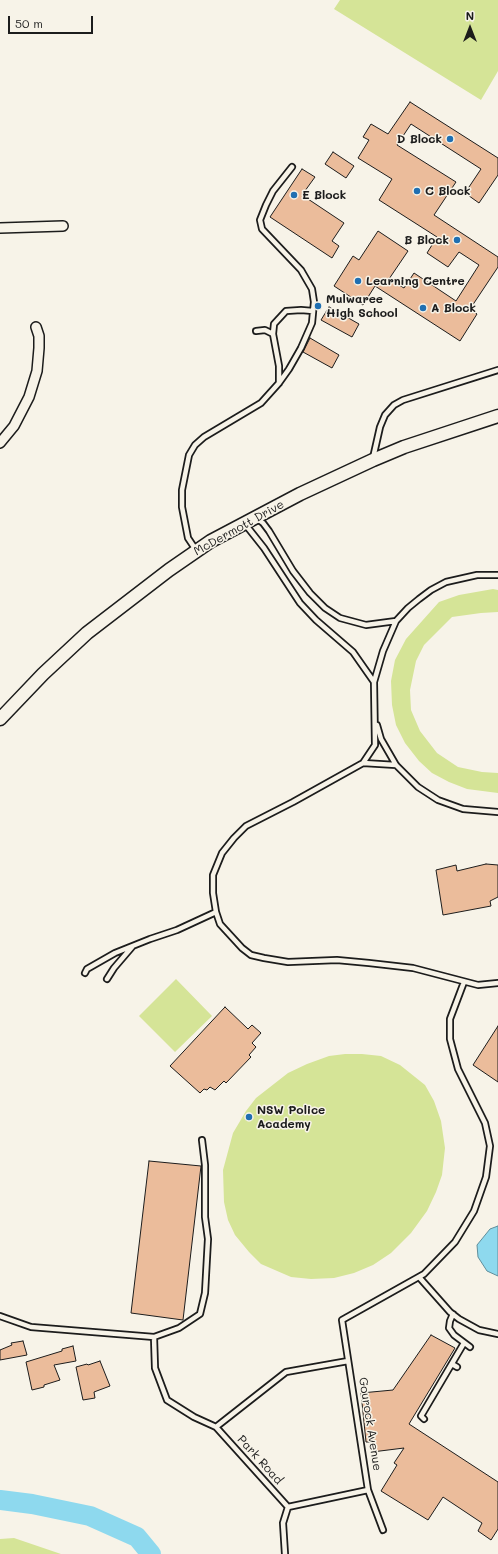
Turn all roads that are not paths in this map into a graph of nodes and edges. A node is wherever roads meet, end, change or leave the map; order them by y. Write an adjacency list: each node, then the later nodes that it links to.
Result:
1 (292, 167): 4 (lane)
2 (63, 226): 3 (street)
3 (0, 228)
4 (313, 311): 7 (lane); 9 (lane)
5 (36, 327): 11 (street)
6 (256, 331): 7 (lane)
7 (273, 334): 9 (lane)
8 (498, 370): 12 (lane)
9 (279, 383): 15 (lane)
10 (498, 416): 12 (main road, McDermott Drive)
11 (0, 443)
12 (373, 460): 13 (main road, McDermott Drive)
13 (256, 518): 14 (main road, McDermott Drive); 17 (lane)
14 (245, 524): 15 (main road, McDermott Drive); 18 (lane)
15 (197, 551): 19 (main road, McDermott Drive)
16 (498, 575): 17 (lane)
17 (396, 621): 18 (lane)
18 (374, 682): 20 (lane)
19 (0, 719)
20 (375, 721): 21 (lane); 22 (lane)
21 (362, 763): 22 (lane); 24 (lane)
22 (396, 765): 23 (lane)
23 (498, 812)
24 (216, 912): 25 (lane); 28 (lane)
25 (134, 946): 26 (lane); 27 (lane)
26 (85, 972)
27 (107, 979)
28 (464, 982): 29 (lane); 31 (lane)
29 (498, 983)
30 (202, 1140): 35 (lane)
31 (419, 1277): 32 (lane); 38 (lane, Gourock Avenue)
32 (453, 1314): 34 (lane); 36 (lane)
33 (0, 1316): 35 (lane)
34 (498, 1334)
35 (154, 1337): 42 (lane)
36 (464, 1343): 37 (lane); 39 (lane)
37 (470, 1347)
38 (348, 1361): 42 (lane); 43 (lane, Gourock Avenue)
39 (452, 1364): 40 (lane); 41 (lane)
40 (457, 1367)
41 (424, 1419)
42 (216, 1427): 44 (lane, Park Road)
43 (368, 1490): 44 (lane); 45 (lane, Gourock Avenue)
44 (288, 1507): 46 (lane)
45 (384, 1530)
46 (285, 1554)

